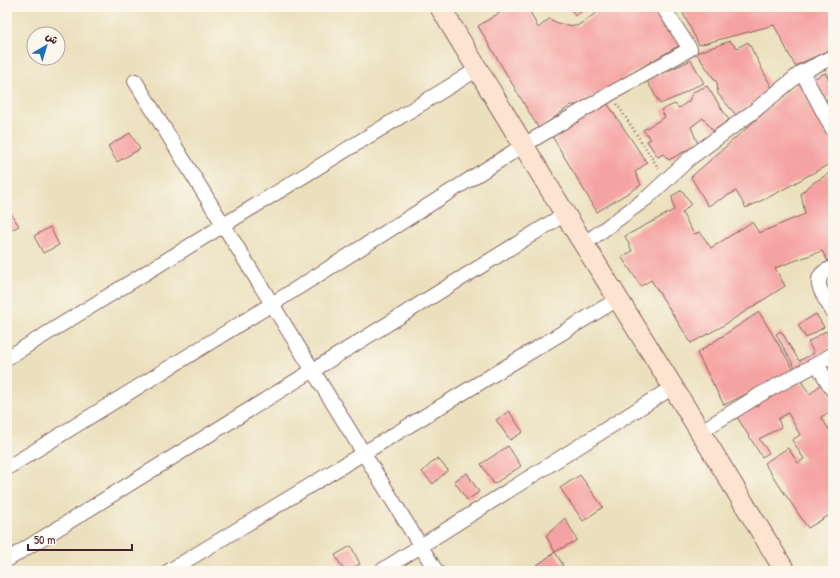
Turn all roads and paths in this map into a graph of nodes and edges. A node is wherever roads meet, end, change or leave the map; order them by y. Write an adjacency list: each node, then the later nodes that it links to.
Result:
1 (440, 7): 4 (street)
2 (663, 7): 7 (street)
3 (833, 57): 5 (street)
4 (478, 69): 9 (street); 12 (street)
5 (802, 72): 8 (street); 10 (street)
6 (135, 81): 12 (street)
7 (610, 94): 9 (street); 10 (path)
8 (833, 130)
9 (524, 145): 11 (street); 16 (street)
10 (666, 180): 13 (street)
11 (565, 214): 13 (street); 21 (street)
12 (223, 225): 16 (street); 19 (street)
13 (584, 244): 15 (street)
14 (833, 268): 17 (street)
15 (618, 299): 22 (street); 25 (street)
16 (272, 304): 21 (street); 26 (street)
17 (833, 312)
18 (833, 354): 20 (street)
19 (7, 358)
20 (817, 364): 23 (street); 24 (street)
21 (313, 371): 25 (street); 28 (street)
22 (673, 387): 24 (street); 27 (street)
23 (833, 391)
24 (700, 432): 32 (street)
25 (363, 453): 27 (street); 29 (street)
26 (7, 468)
27 (421, 547): 30 (street); 31 (street)
28 (7, 560)
29 (169, 571)
30 (381, 571)
31 (436, 571)
32 (785, 571)

